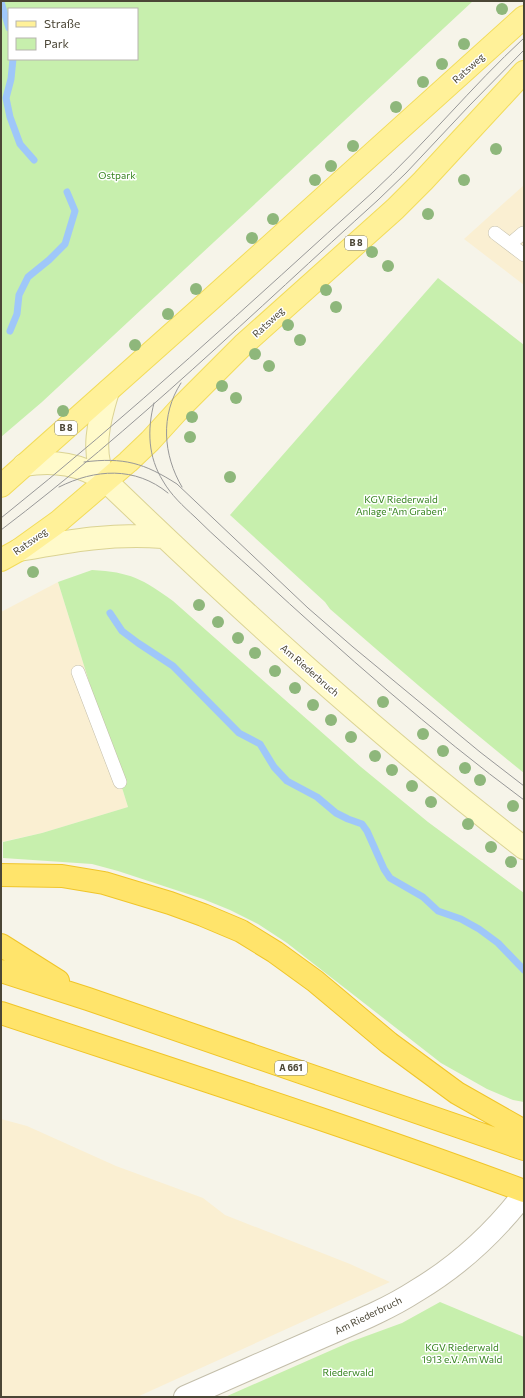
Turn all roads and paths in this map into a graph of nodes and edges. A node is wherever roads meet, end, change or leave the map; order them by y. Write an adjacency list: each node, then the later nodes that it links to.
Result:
1 (524, 17): 7 (main road, Ratsweg / B 8)
2 (524, 72): 9 (main road, Ratsweg / B 8)
3 (495, 233): 5 (lane)
4 (523, 233): 5 (lane)
5 (510, 244): 6 (lane)
6 (524, 255)
7 (108, 392): 8 (main road, Ratsweg / B 8); 9 (main road)
8 (24, 465): 9 (main road); 10 (main road, Ratsweg / B 8)
9 (106, 481): 11 (main road, Am Riederbruch); 12 (main road, Ratsweg / B 8)
10 (1, 486)
11 (163, 537): 12 (main road); 15 (main road, Am Riederbruch)
12 (10, 555)
13 (78, 672): 14 (lane)
14 (120, 782)
15 (524, 848)
16 (1, 875): 21 (highway)
17 (1, 945): 19 (highway)
18 (1, 971): 19 (highway, A 661)
19 (88, 999): 22 (highway, A 661)
20 (1, 1013): 23 (highway)
21 (524, 1132)
22 (524, 1149)
23 (524, 1191)
24 (524, 1194): 25 (street, Am Riederbruch)
25 (185, 1397)

